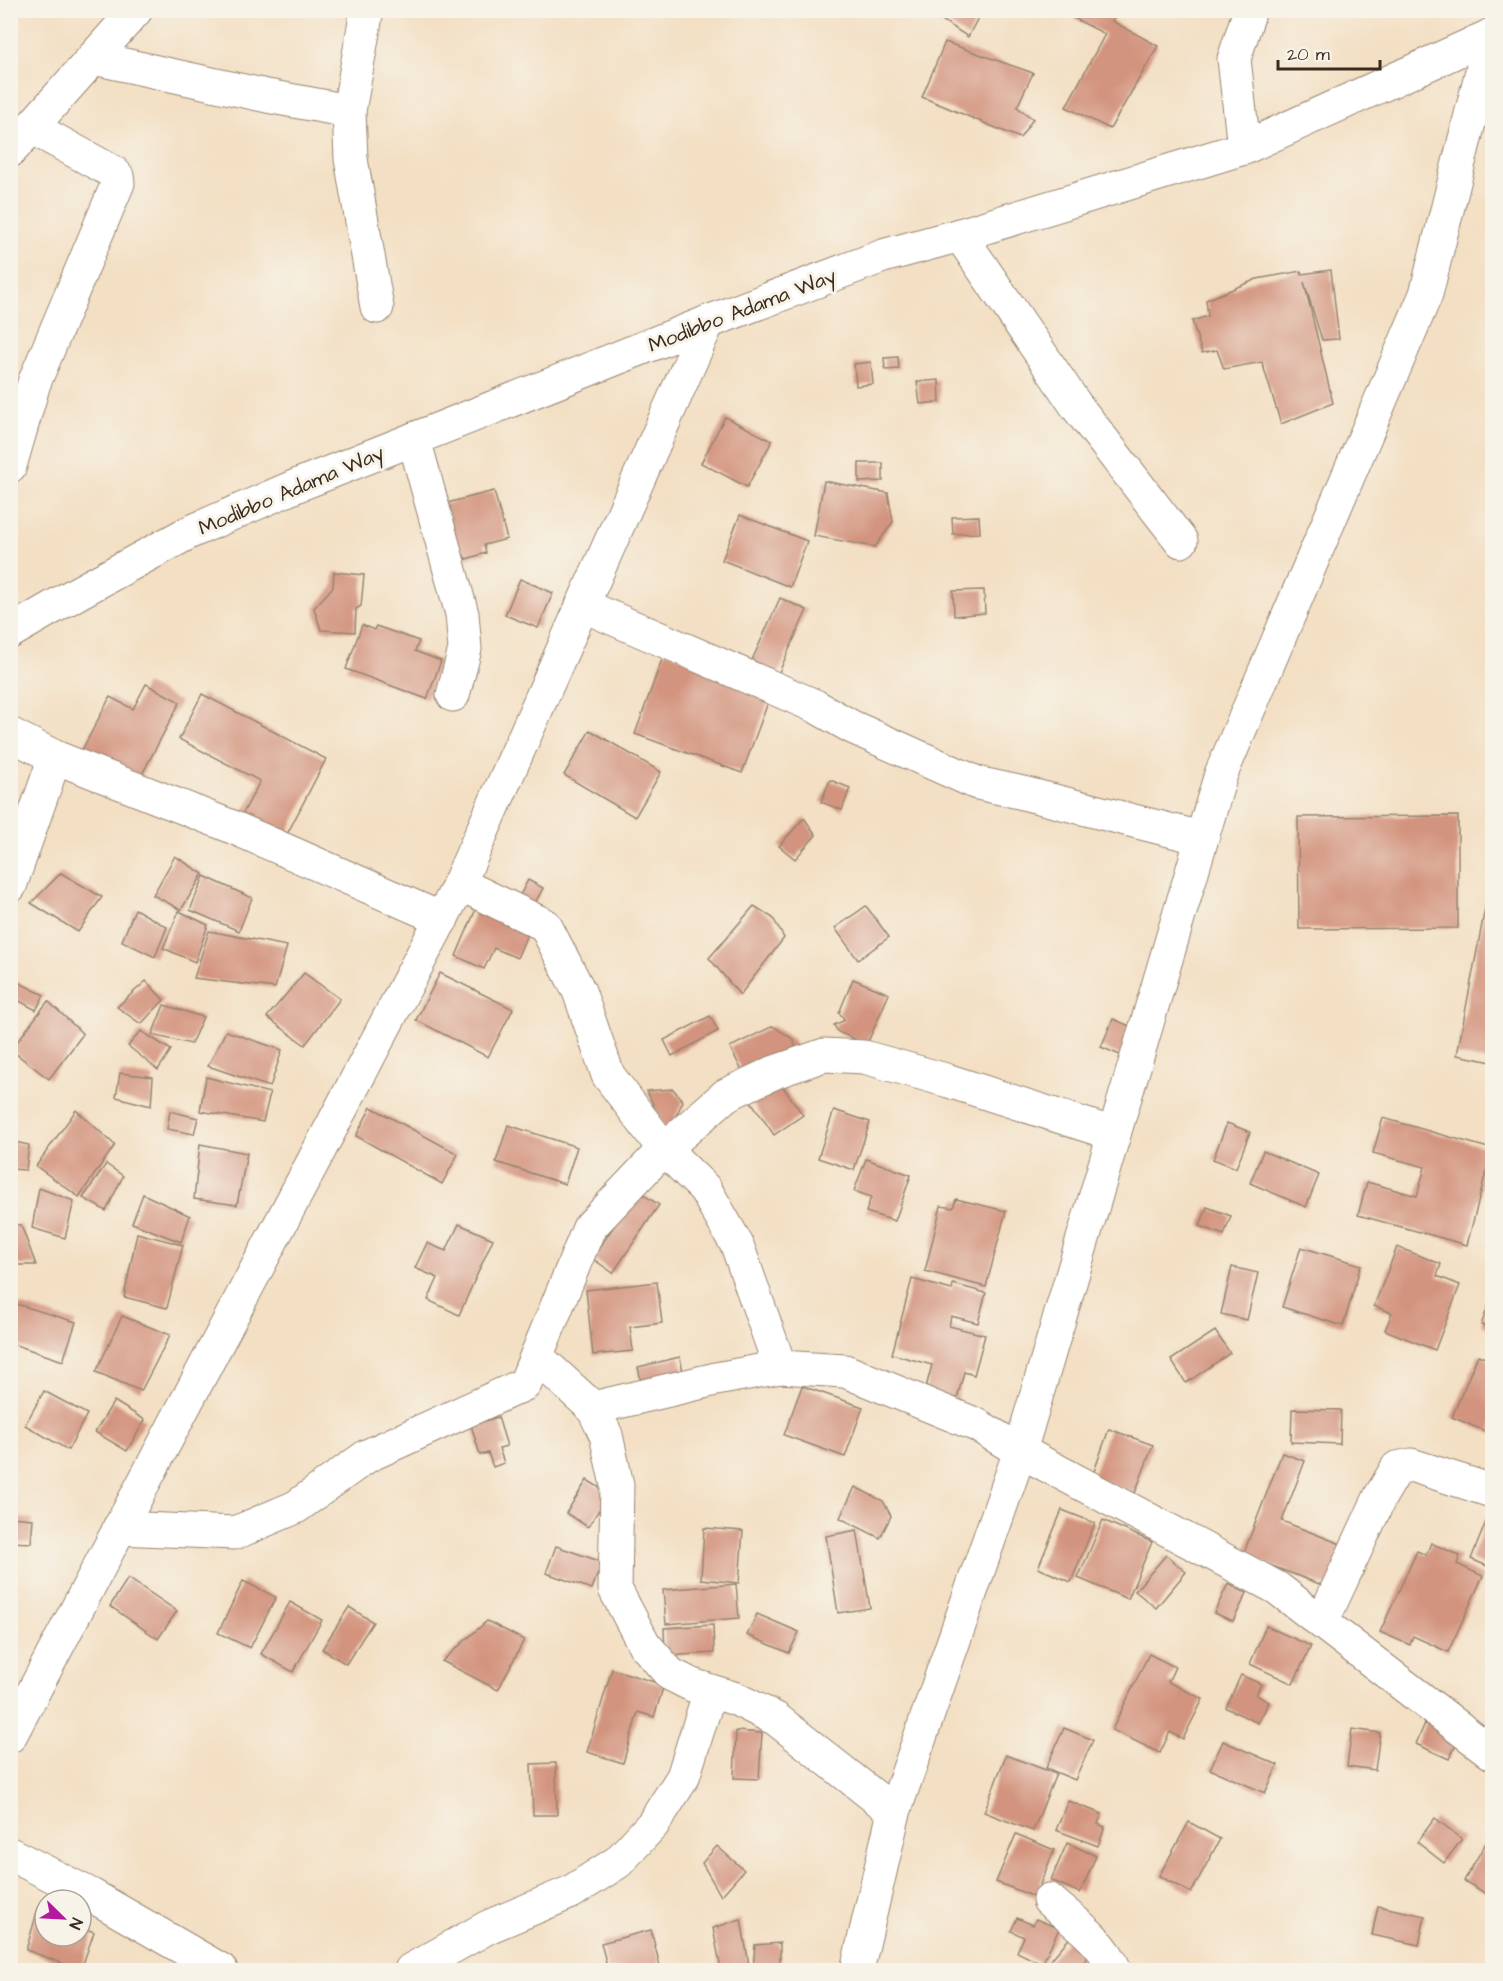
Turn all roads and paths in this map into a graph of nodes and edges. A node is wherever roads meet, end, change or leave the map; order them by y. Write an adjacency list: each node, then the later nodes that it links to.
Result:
1 (136, 10): 5 (street)
2 (367, 10): 6 (street)
3 (1250, 10): 8 (street)
4 (1492, 35): 8 (street, Modibbo Adama Way); 20 (street)
5 (93, 58): 6 (street); 7 (street)
6 (350, 111): 10 (street)
7 (21, 139): 13 (street)
8 (1244, 148): 9 (street, Modibbo Adama Way)
9 (960, 235): 11 (street, Modibbo Adama Way); 14 (street)
10 (378, 307)
11 (708, 322): 12 (street, Modibbo Adama Way); 15 (street)
12 (414, 439): 16 (street, Modibbo Adama Way); 17 (street)
13 (10, 466)
14 (1181, 541)
15 (582, 605): 20 (street); 21 (street)
16 (10, 632)
17 (453, 695)
18 (10, 734): 19 (street)
19 (56, 757): 22 (street); 23 (street)
20 (1202, 838): 24 (street)
21 (460, 884): 23 (street); 25 (street)
22 (10, 886)
23 (442, 919): 31 (street)
24 (1114, 1134): 25 (street); 29 (street)
25 (664, 1149): 26 (street); 27 (street)
26 (537, 1357): 28 (street); 31 (street)
27 (780, 1367): 28 (street); 29 (street)
28 (593, 1407): 33 (street)
29 (1020, 1451): 32 (street); 36 (street)
30 (1492, 1491): 32 (street)
31 (120, 1528): 34 (street)
32 (1322, 1622): 35 (street)
33 (710, 1691): 36 (street); 40 (street)
34 (10, 1736)
35 (1492, 1753)
36 (894, 1812): 41 (street)
37 (10, 1854): 39 (street)
38 (1049, 1900): 42 (street)
39 (221, 1971)
40 (411, 1971)
41 (857, 1971)
42 (1115, 1971)

